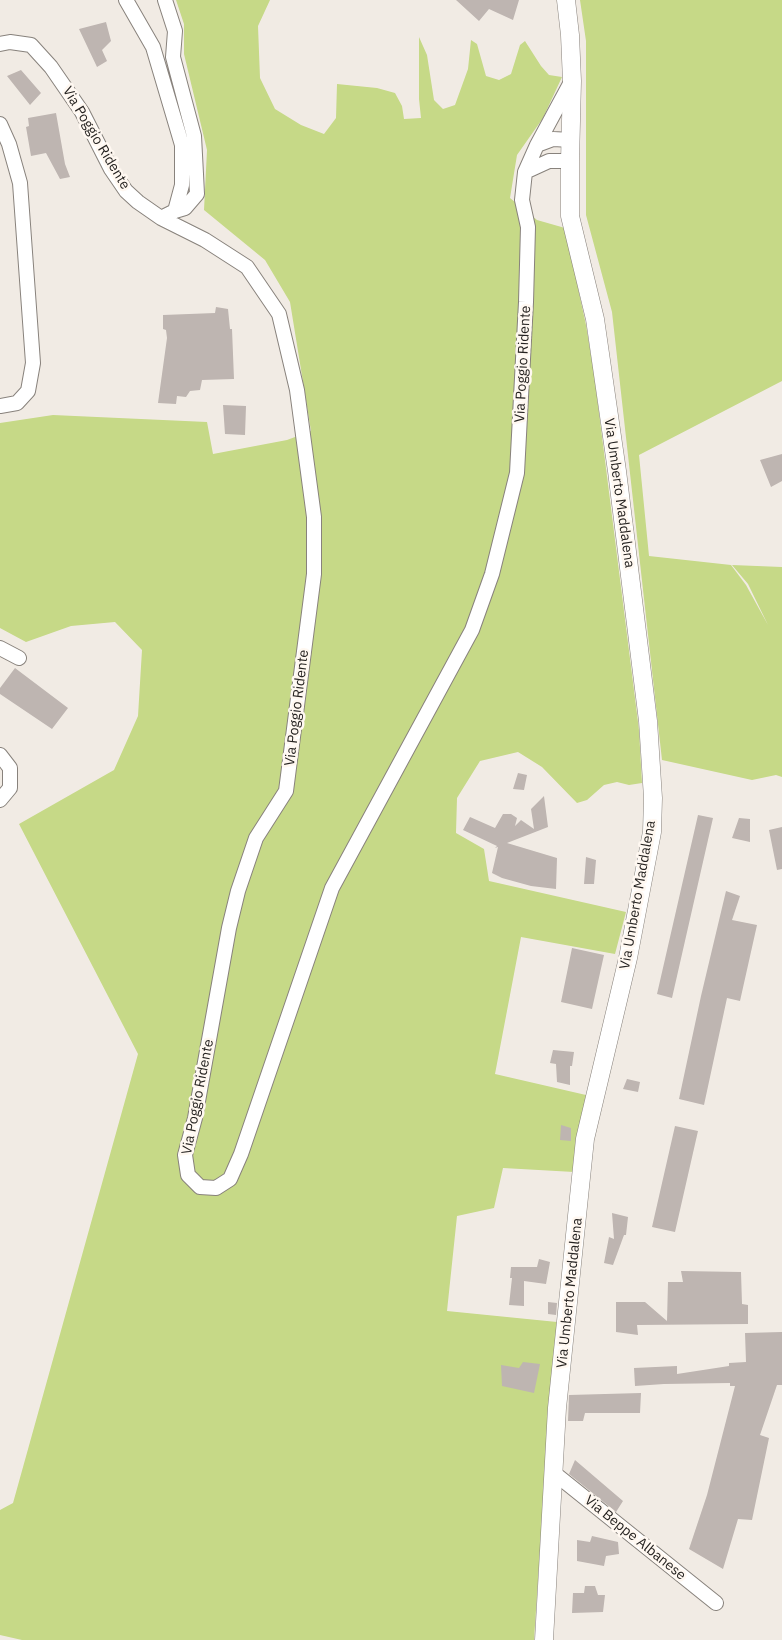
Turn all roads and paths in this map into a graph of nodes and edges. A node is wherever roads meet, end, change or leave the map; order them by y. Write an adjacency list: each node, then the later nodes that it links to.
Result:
1 (126, 0): 11 (street)
2 (164, 0): 11 (street)
3 (566, 0): 5 (street, Via Umberto Maddalena)
4 (0, 44): 12 (street, Via Poggio Ridente)
5 (572, 80): 7 (street, Via Umberto Maddalena); 8 (street, Via Poggio Ridente)
6 (0, 124): 13 (street)
7 (571, 140): 8 (street); 9 (street, Via Umberto Maddalena)
8 (537, 145): 10 (street, Via Poggio Ridente)
9 (570, 161): 10 (street); 18 (street, Via Umberto Maddalena)
10 (525, 172): 12 (street, Via Poggio Ridente)
11 (175, 211): 12 (street)
12 (161, 218)
13 (0, 406)
14 (0, 648): 15 (street)
15 (19, 658)
16 (0, 755): 17 (street)
17 (0, 800)
18 (554, 1473): 19 (street, Via Beppe Albanese); 20 (street, Via Umberto Maddalena)
19 (716, 1603)
20 (544, 1640)

